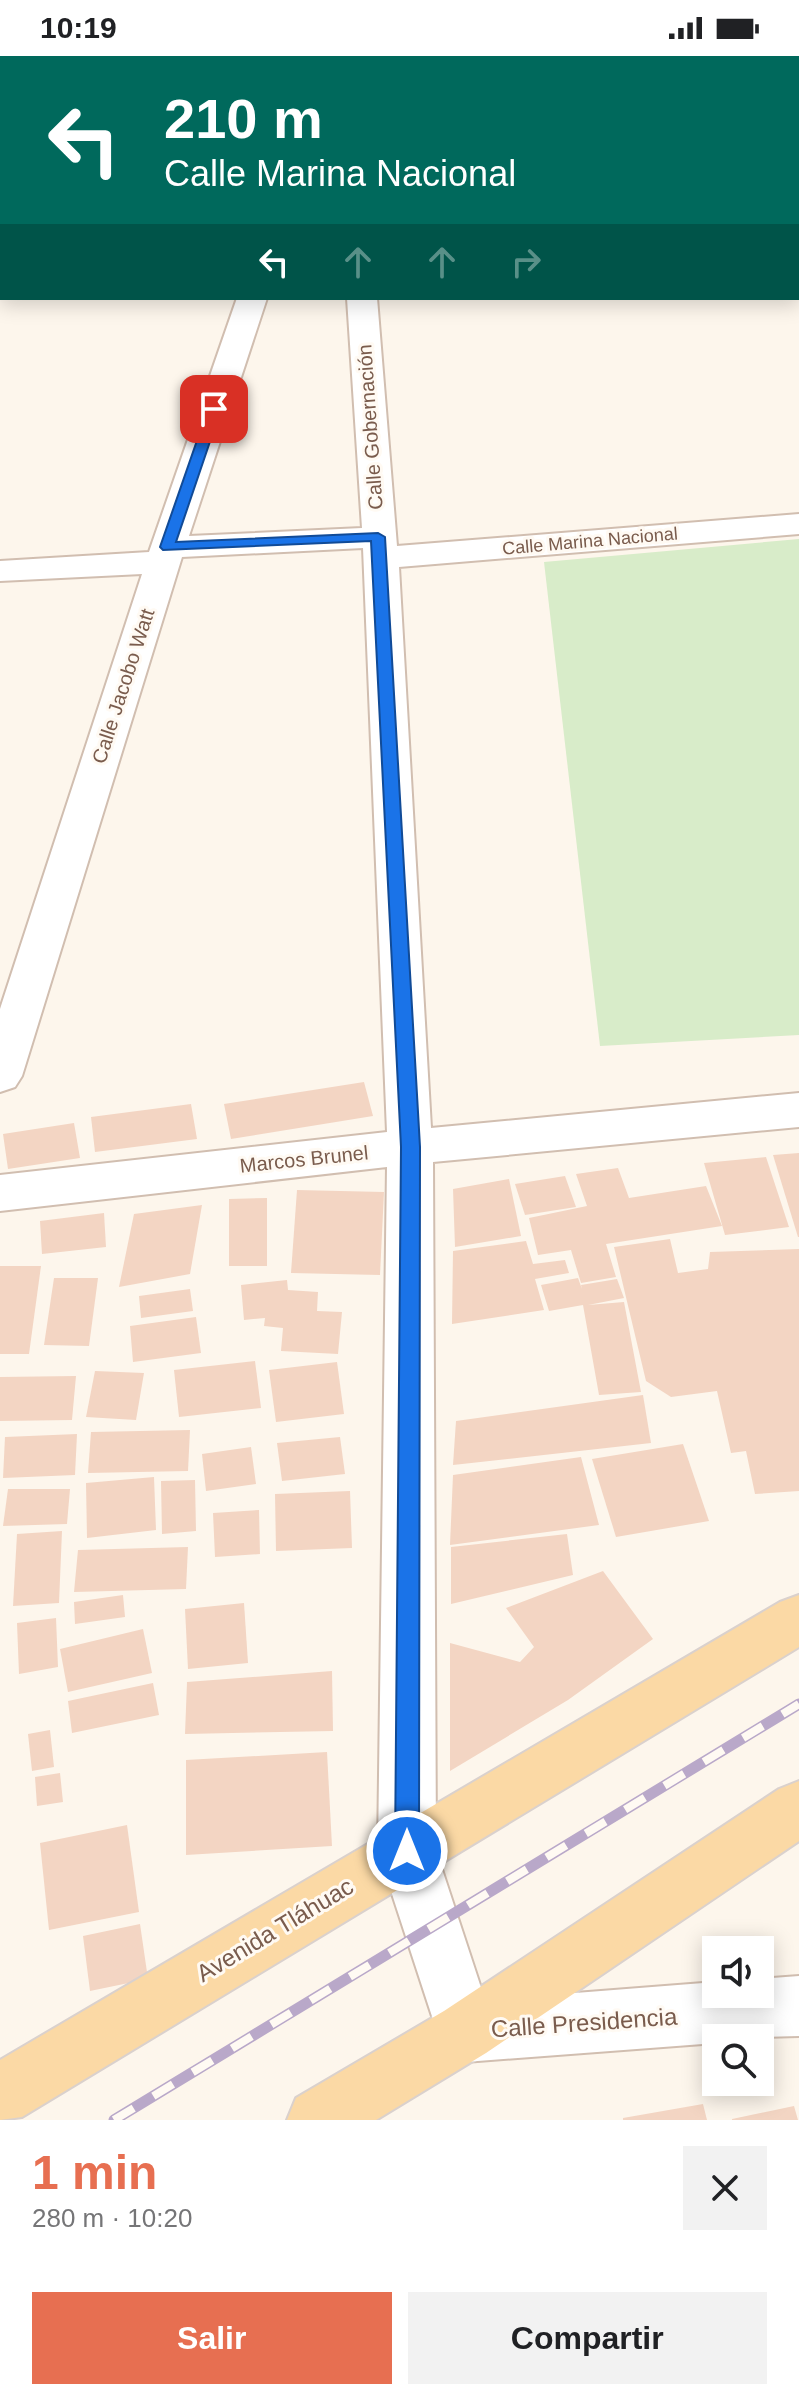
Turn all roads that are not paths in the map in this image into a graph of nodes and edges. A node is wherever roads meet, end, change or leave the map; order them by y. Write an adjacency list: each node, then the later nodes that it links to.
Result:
1 (251, 300): 5 (street, Calle Jacobo Watt)
2 (362, 300): 4 (street, Calle Gobernación)
3 (799, 524): 4 (street, Calle Marina Nacional)
4 (379, 548): 5 (street, Calle Marina Nacional); 9 (street, Calle Gobernación)
5 (165, 555): 6 (street, Calle Marina Nacional); 7 (street, Calle Jacobo Watt)
6 (0, 571)
7 (0, 1076)
8 (799, 1110): 9 (street, Marcos Brunel)
9 (410, 1147): 10 (street, Marcos Brunel); 13 (street, Calle Gobernación)
10 (0, 1193)
11 (799, 1619): 13 (main road, Avenida Tláhuac)
12 (799, 1808): 15 (main road)
13 (407, 1851): 15 (street, Calle Gobernación); 16 (main road, Avenida Tláhuac)
14 (799, 2006): 15 (street, Calle Presidencia)
15 (465, 2032): 17 (main road)
16 (0, 2095)
17 (318, 2120)

